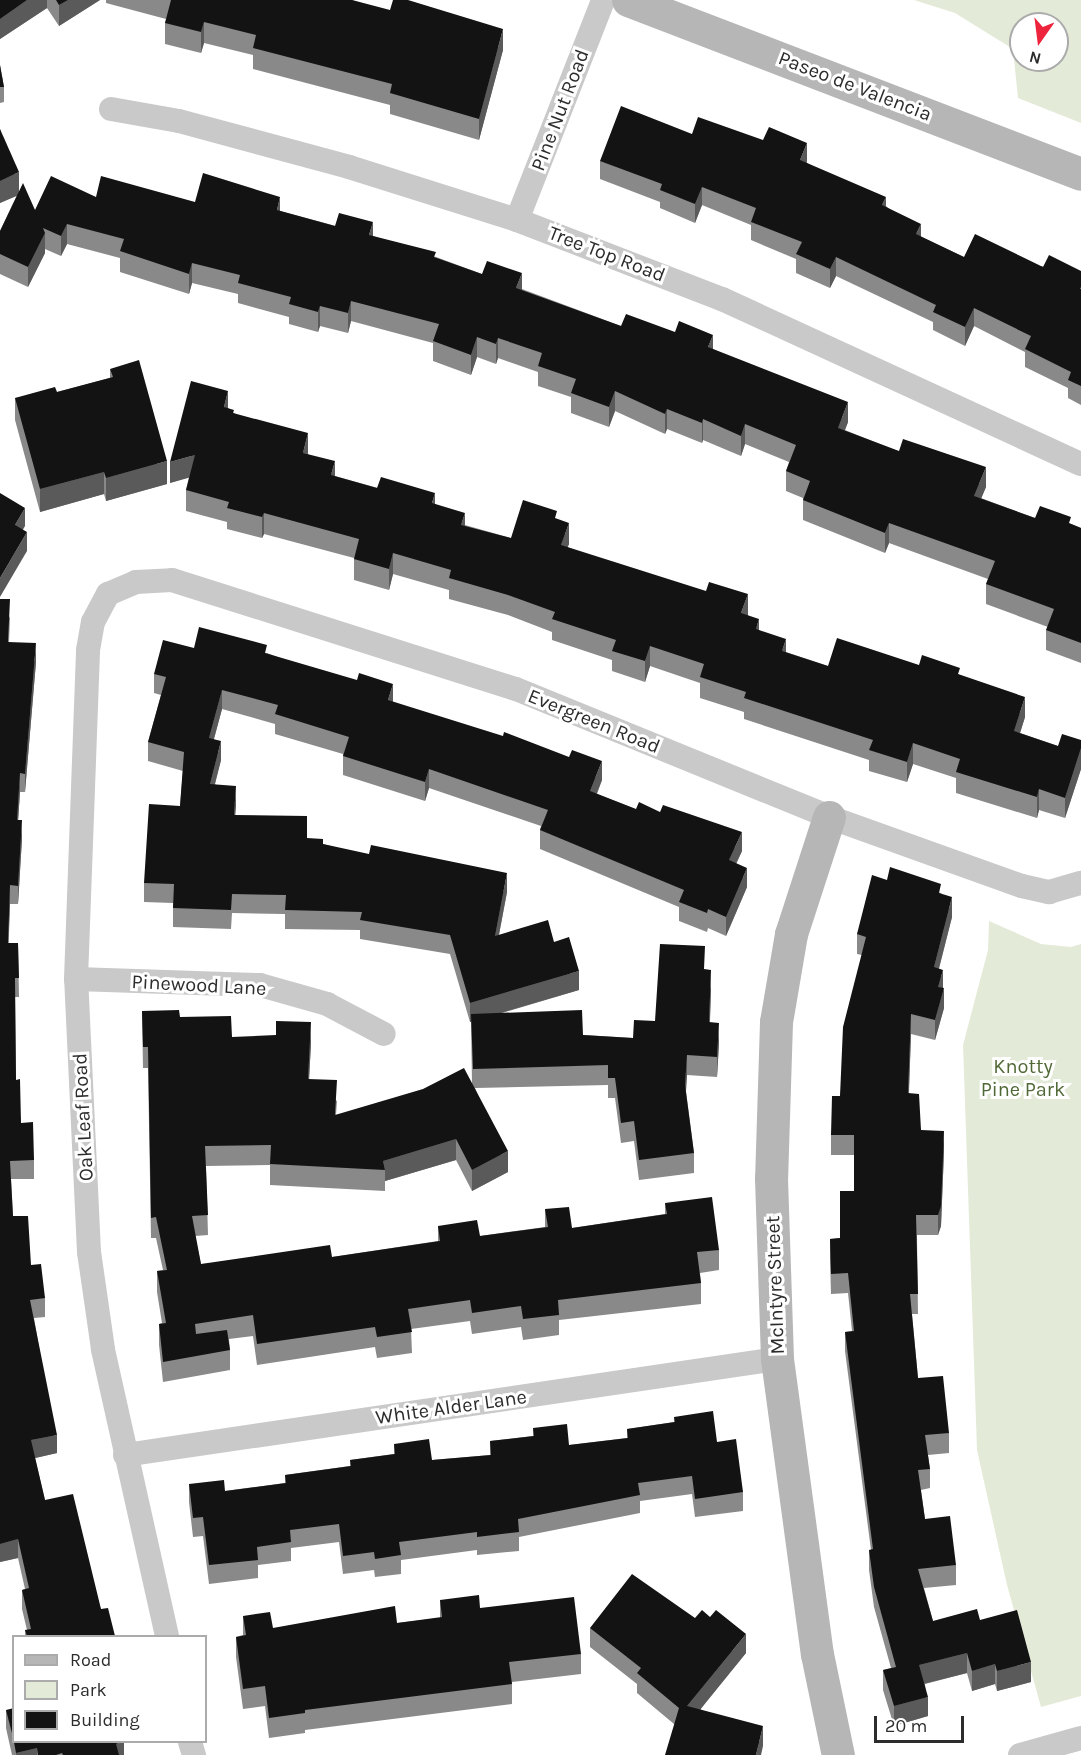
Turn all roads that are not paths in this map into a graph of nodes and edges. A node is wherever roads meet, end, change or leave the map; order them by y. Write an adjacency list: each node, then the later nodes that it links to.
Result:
1 (603, 0): 5 (street, Pine Nut Road)
2 (628, 0): 4 (street, Paseo de Valencia)
3 (111, 109): 5 (street, Tree Top Road)
4 (1081, 174)
5 (518, 220): 6 (street, Tree Top Road)
6 (1081, 465)
7 (108, 594): 8 (street, Evergreen Road); 10 (street, Oak Leaf Road)
8 (829, 817): 9 (street, Evergreen Road); 12 (street, McIntyre Street)
9 (1077, 885)
10 (76, 979): 11 (street, Pinewood Lane); 13 (street, Oak Leaf Road)
11 (384, 1034)
12 (777, 1359): 13 (street, White Alder Lane); 16 (street, McIntyre Street)
13 (125, 1455): 14 (street, Oak Leaf Road)
14 (167, 1635)
15 (1081, 1738): 17 (street)
16 (838, 1755)
17 (1020, 1755)

